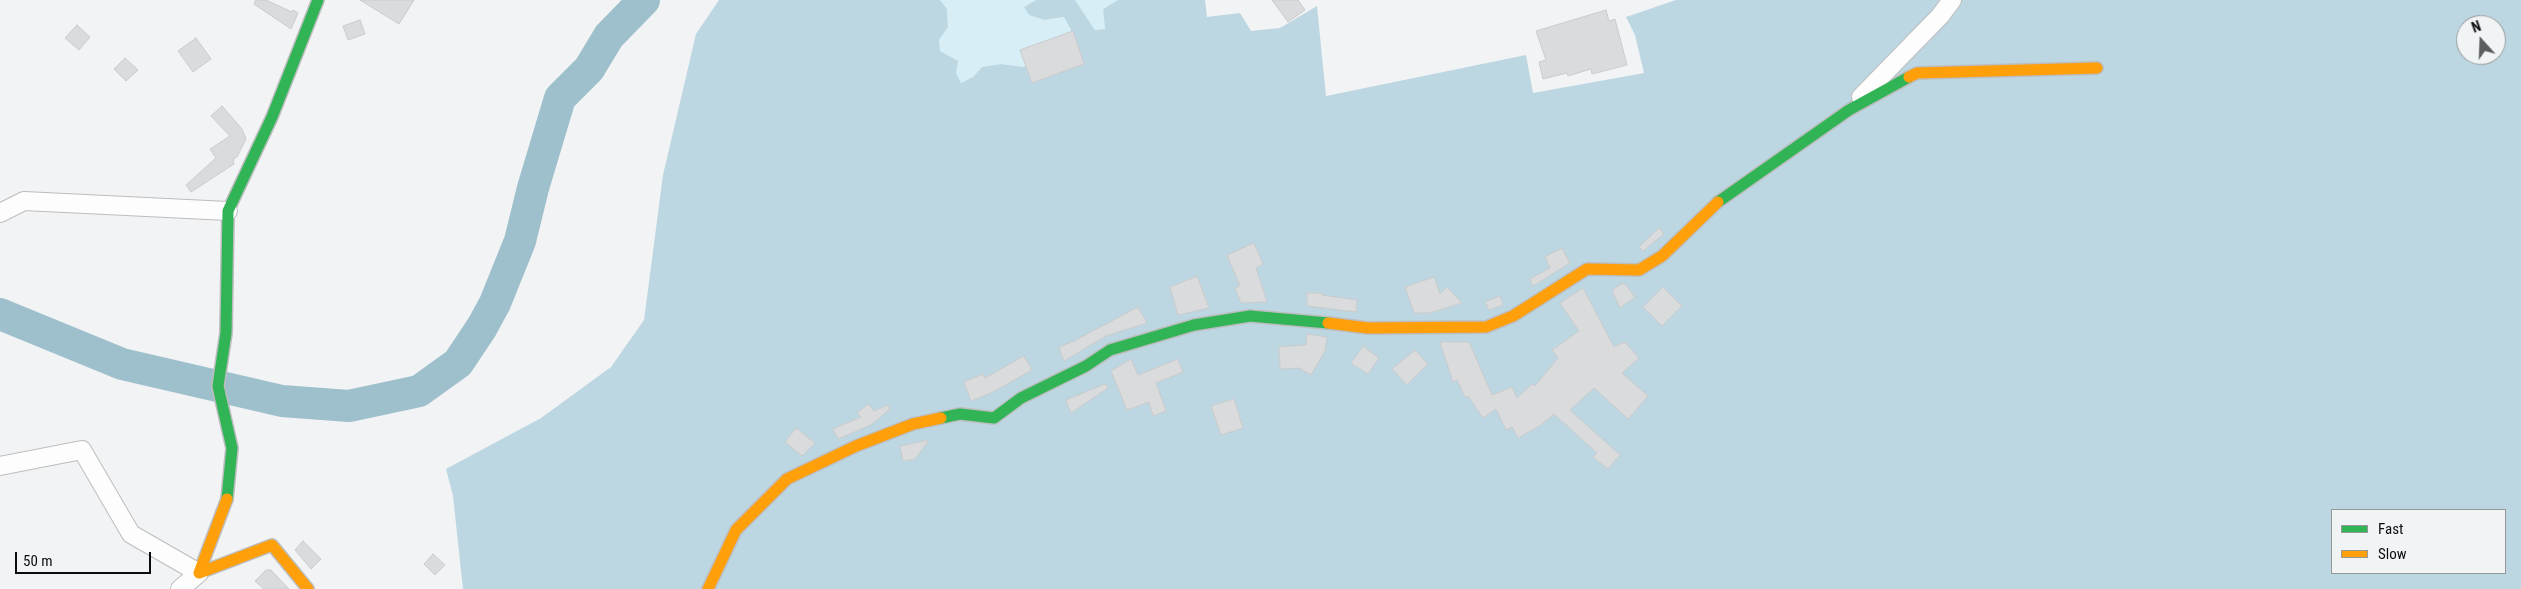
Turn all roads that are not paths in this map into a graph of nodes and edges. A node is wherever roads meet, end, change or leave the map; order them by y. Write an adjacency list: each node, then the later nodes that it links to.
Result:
1 (318, 0): 5 (street)
2 (1952, 0): 4 (street)
3 (2097, 68): 4 (street)
4 (1849, 110): 11 (street)
5 (228, 211): 6 (street); 8 (street)
6 (0, 213)
7 (0, 466): 8 (street)
8 (200, 574): 9 (street); 10 (street)
9 (180, 589)
10 (308, 589)
11 (708, 589)

